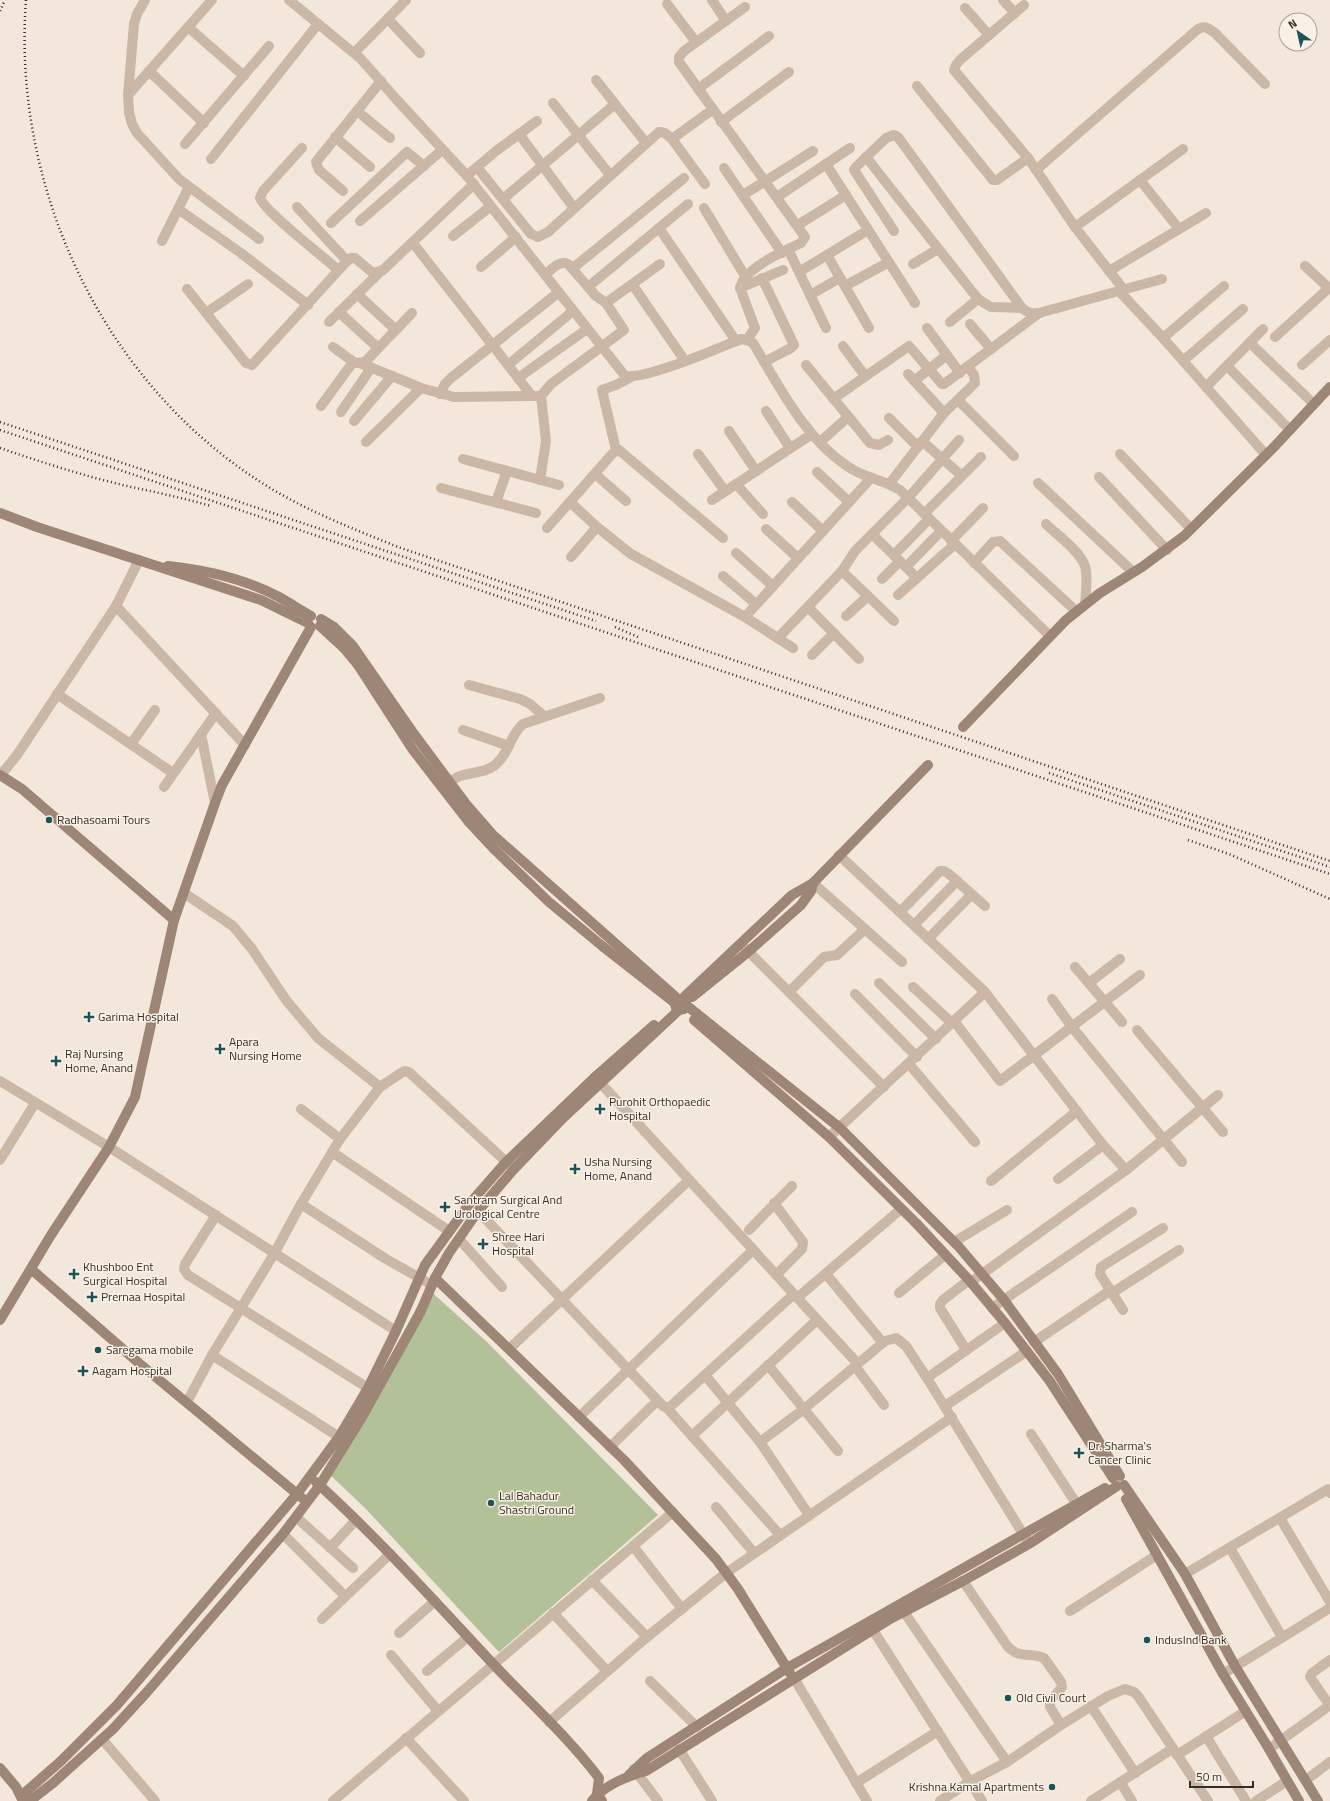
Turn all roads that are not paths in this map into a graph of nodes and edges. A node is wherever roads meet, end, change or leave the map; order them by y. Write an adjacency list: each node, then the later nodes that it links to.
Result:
1 (145, 0): 30 (street)
2 (212, 0): 15 (street)
3 (289, 0): 14 (street)
4 (406, 0): 12 (street)
5 (712, 0): 13 (street)
6 (1003, 0): 11 (street)
7 (667, 4): 18 (street)
8 (1024, 5): 11 (street)
9 (745, 7): 13 (street)
10 (964, 8): 16 (street)
11 (1015, 13): 16 (street)
12 (388, 19): 20 (street); 21 (street)
13 (726, 21): 18 (street)
14 (318, 24): 20 (street); 52 (street)
15 (188, 27): 22 (street); 24 (street)
16 (989, 35): 51 (street)
17 (769, 36): 29 (street)
18 (696, 42): 29 (street)
19 (269, 46): 24 (street)
20 (354, 53): 26 (street)
21 (420, 53)
22 (149, 71): 30 (street); 36 (street)
23 (789, 72): 37 (street)
24 (244, 76): 36 (street)
25 (596, 80): 32 (street)
26 (381, 81): 34 (street); 48 (street)
27 (1266, 84): 58 (street)
28 (917, 86): 51 (street)
29 (698, 90): 33 (street)
30 (128, 95): 67 (street)
31 (553, 103): 39 (street)
32 (615, 104): 39 (street); 43 (street)
33 (712, 110): 37 (street); 42 (street)
34 (357, 111): 40 (street); 41 (street)
35 (536, 121): 38 (street)
36 (204, 122): 44 (street)
37 (721, 122): 64 (street)
38 (519, 134): 54 (street); 61 (street)
39 (578, 135): 54 (street); 60 (street)
40 (335, 137): 56 (street); 68 (street)
41 (390, 138)
42 (672, 139): 43 (street); 66 (street)
43 (646, 142): 60 (street)
44 (185, 144)
45 (302, 148): 103 (street)
46 (850, 148): 53 (street)
47 (1183, 149): 63 (street)
48 (442, 150): 55 (street); 61 (street)
49 (813, 151): 64 (street)
50 (866, 157): 87 (street); 93 (street); 128 (street)
51 (1028, 158): 58 (street)
52 (211, 160)
53 (826, 164): 70 (street); 72 (street)
54 (542, 165): 71 (street); 76 (street)
55 (424, 166): 80 (street); 81 (street)
56 (370, 167)
57 (724, 168): 69 (street)
58 (1036, 170): 83 (street)
59 (480, 171): 71 (street)
60 (610, 175): 76 (street)
61 (467, 176): 65 (street)
62 (684, 178): 102 (street)
63 (1140, 180): 83 (street); 85 (street)
64 (765, 181): 69 (street); 72 (street)
65 (474, 184): 74 (street); 92 (street)
66 (705, 184)
67 (189, 187): 78 (street); 90 (street)
68 (343, 191)
69 (743, 195): 94 (street)
70 (846, 195): 82 (street); 86 (street)
71 (503, 198): 76 (street)
72 (777, 198): 82 (street)
73 (688, 204): 84 (street)
74 (491, 206): 88 (street); 89 (street)
75 (297, 207): 96 (street)
76 (574, 208)
77 (704, 208): 109 (street)
78 (178, 209): 91 (street); 127 (street)
79 (1206, 213): 85 (street)
80 (360, 221)
81 (331, 223)
82 (798, 226): 94 (street)
83 (1075, 227): 105 (street)
84 (659, 228): 116 (street); 148 (street)
85 (1179, 229): 105 (street)
86 (868, 230): 95 (street); 97 (street)
87 (894, 231)
88 (453, 236)
89 (516, 237): 101 (street); 108 (street)
90 (259, 239)
91 (162, 241)
92 (413, 243): 106 (street); 150 (street)
93 (938, 248): 99 (street); 124 (street)
94 (785, 251): 107 (street); 109 (street)
95 (827, 255): 107 (street); 112 (street)
96 (347, 261): 103 (street); 106 (street)
97 (889, 262): 112 (street); 126 (street)
98 (660, 264): 114 (street)
99 (913, 264)
100 (1305, 266): 118 (street)
101 (481, 267)
102 (572, 268): 108 (street); 116 (street)
103 (338, 270): 127 (street)
104 (783, 270): 110 (street)
105 (1109, 271): 120 (street)
106 (380, 272): 122 (street)
107 (799, 272): 123 (street)
108 (545, 275): 121 (street)
109 (745, 276): 117 (street)
110 (762, 278): 117 (street); 160 (street)
111 (1162, 280): 120 (street)
112 (843, 282): 123 (street); 139 (street)
113 (248, 284): 132 (street)
114 (632, 284): 125 (street); 157 (street)
115 (1224, 286): 145 (street)
116 (588, 287): 125 (street)
117 (740, 288): 146 (street)
118 (1330, 288): 144 (street)
119 (187, 289): 132 (street)
120 (1121, 291): 134 (street); 145 (street)
121 (559, 292): 130 (street); 150 (street)
122 (357, 294): 131 (street); 143 (street)
123 (810, 295): 138 (street)
124 (978, 299): 128 (street); 136 (street)
125 (606, 302): 153 (street)
126 (915, 303)
127 (308, 305): 132 (street)
128 (1022, 308): 134 (street)
129 (1243, 308): 158 (street)
130 (573, 311): 141 (street); 161 (street)
131 (339, 312): 135 (street); 154 (street)
132 (206, 313)
133 (412, 313): 143 (street)
134 (1039, 313): 155 (street)
135 (329, 322)
136 (950, 322)
137 (970, 324): 155 (street)
138 (826, 328)
139 (869, 328)
140 (927, 328): 156 (street)
141 (587, 329): 153 (street); 171 (street)
142 (1263, 329): 149 (street)
143 (396, 330): 154 (street)
144 (1275, 337)
145 (1163, 338): 158 (street)
146 (747, 340): 148 (street); 160 (street)
147 (1330, 340): 164 (street)
148 (736, 341): 157 (street)
149 (1250, 343): 163 (street); 179 (street)
150 (493, 345): 161 (street); 175 (street)
151 (843, 346): 169 (street)
152 (333, 347): 159 (street)
153 (601, 347): 170 (street); 176 (street)
154 (378, 348): 159 (street)
155 (991, 349): 167 (street)
156 (947, 356): 166 (street); 167 (street)
157 (685, 361): 170 (street)
158 (1183, 361): 172 (street)
159 (357, 362): 165 (street); 180 (street)
160 (764, 362): 189 (street)
161 (508, 365): 171 (street)
162 (806, 365): 177 (street)
163 (1227, 366): 172 (street); 187 (street)
164 (1302, 366)
165 (371, 368): 168 (street); 182 (street)
166 (930, 369): 167 (street); 169 (street); 183 (street)
167 (964, 370): 178 (street)
168 (392, 376): 174 (street); 186 (street)
169 (865, 376): 177 (street)
170 (631, 377): 196 (street)
171 (518, 378): 176 (street)
172 (1206, 387): 199 (street)
173 (1330, 387): 179 (street)
174 (421, 388): 175 (street); 192 (street)
175 (440, 394): 176 (street)
176 (536, 396): 211 (street)
177 (834, 399): 184 (street)
178 (958, 400): 183 (street); 200 (street)
179 (1314, 404): 187 (street)
180 (321, 406)
181 (766, 411): 195 (street)
182 (341, 412)
183 (944, 413): 194 (street)
184 (848, 417): 190 (street); 193 (street)
185 (889, 418): 194 (street)
186 (354, 421)
187 (1290, 430): 199 (street)
188 (729, 431): 205 (street)
189 (812, 434): 193 (street); 195 (street)
190 (888, 440)
191 (959, 440): 202 (street)
192 (366, 442)
193 (820, 442): 210 (street)
194 (920, 444): 202 (street); 214 (street)
195 (790, 448): 205 (street)
196 (616, 450): 207 (street); 238 (street)
197 (698, 454): 217 (street)
198 (1120, 454): 233 (street)
199 (1266, 455): 233 (street)
200 (1014, 456)
201 (981, 457): 208 (street)
202 (942, 458): 208 (street); 218 (street)
203 (463, 459): 204 (street)
204 (507, 471): 211 (street); 221 (street)
205 (756, 471): 213 (street)
206 (817, 472): 224 (street)
207 (595, 474): 220 (street); 222 (street)
208 (962, 476): 229 (street)
209 (1099, 477): 240 (street)
210 (871, 478): 214 (street); 224 (street)
211 (540, 480): 215 (street)
212 (1038, 483): 248 (street)
213 (736, 484): 217 (street); 228 (street)
214 (890, 484): 218 (street)
215 (559, 486)
216 (440, 488): 221 (street)
217 (725, 491): 219 (street)
218 (908, 498): 229 (street); 237 (street)
219 (712, 500)
220 (626, 501)
221 (496, 502): 227 (street)
222 (570, 502): 231 (street); 232 (street)
223 (792, 502): 235 (street)
224 (849, 502): 235 (street)
225 (983, 508): 239 (street)
226 (0, 513): 244 (street)
227 (536, 513)
228 (763, 514)
229 (926, 516): 236 (street); 245 (street)
230 (1046, 524): 256 (street)
231 (596, 527): 242 (street); 261 (street)
232 (546, 528)
233 (1192, 529): 240 (street)
234 (766, 530): 243 (street)
235 (822, 531): 243 (street)
236 (941, 531): 239 (street); 245 (street)
237 (872, 534): 245 (street); 247 (street)
238 (723, 538)
239 (953, 542): 246 (street); 250 (street)
240 (1167, 550): 248 (street)
241 (736, 553): 252 (street)
242 (571, 557)
243 (798, 558): 252 (street)
244 (139, 560): 257 (street); 263 (street)
245 (900, 561): 250 (street); 251 (street)
246 (974, 562): 259 (street); 265 (street)
247 (842, 570): 254 (street); 258 (street)
248 (1133, 572): 256 (street)
249 (723, 576): 255 (street)
250 (917, 578): 253 (street)
251 (882, 579)
252 (773, 586): 255 (street)
253 (898, 595)
254 (868, 596): 260 (street); 262 (street)
255 (756, 604): 261 (street)
256 (1086, 604): 259 (street)
257 (116, 606): 271 (street); 274 (street)
258 (808, 607): 264 (street); 266 (street)
259 (1076, 611): 265 (street)
260 (846, 616)
261 (746, 617): 266 (street)
262 (894, 621)
263 (314, 622): 280 (street); 285 (street)
264 (834, 633): 268 (street); 269 (street)
265 (1050, 636): 276 (street)
266 (778, 638): 267 (street)
267 (793, 648)
268 (812, 655)
269 (860, 659)
270 (469, 685): 275 (street)
271 (57, 694): 279 (street); 284 (street)
272 (600, 698): 275 (street)
273 (155, 710): 279 (street)
274 (216, 713): 278 (street); 280 (street)
275 (544, 716): 281 (street)
276 (963, 727)
277 (463, 730): 281 (street)
278 (201, 734): 283 (street); 287 (street)
279 (131, 744): 283 (street)
280 (245, 745): 287 (street)
281 (509, 746): 285 (street)
282 (928, 765): 288 (street)
283 (173, 773): 286 (street)
284 (0, 775): 295 (street)
285 (446, 786): 313 (street)
286 (164, 787)
287 (215, 802): 291 (street)
288 (840, 855): 290 (street); 294 (street)
289 (957, 881): 292 (street); 294 (street); 296 (street)
290 (813, 883): 297 (street); 299 (street); 300 (street)
291 (184, 893): 295 (street); 323 (street)
292 (972, 894): 293 (street); 298 (street)
293 (985, 906)
294 (900, 912): 296 (street)
295 (174, 920): 337 (street)
296 (914, 925): 298 (street)
297 (864, 929): 302 (street); 308 (street)
298 (928, 939): 309 (street)
299 (741, 944): 300 (street); 313 (street)
300 (748, 952): 308 (street); 313 (street)
301 (1120, 959): 306 (street)
302 (902, 962)
303 (1075, 968): 306 (street)
304 (1140, 975): 312 (street)
305 (878, 983): 318 (street)
306 (1089, 983): 312 (street)
307 (913, 987): 314 (street)
308 (789, 992): 324 (street)
309 (985, 992): 314 (street); 319 (street)
310 (855, 994): 320 (street)
311 (1052, 999): 316 (street)
312 (1105, 1001): 315 (street); 316 (street)
313 (680, 1004): 321 (street); 330 (street); 332 (street)
314 (953, 1022): 318 (street); 319 (street)
315 (1122, 1022)
316 (1072, 1027): 319 (street); 333 (street)
317 (1137, 1030): 328 (street)
318 (936, 1038): 320 (street)
319 (1034, 1055): 329 (street)
320 (913, 1060): 324 (street); 335 (street)
321 (598, 1080): 340 (street); 342 (street); 345 (street)
322 (0, 1082): 326 (street)
323 (380, 1087): 334 (street); 340 (street)
324 (884, 1087): 330 (street)
325 (1218, 1095): 328 (street)
326 (35, 1103): 337 (street); 339 (street)
327 (301, 1108): 334 (street)
328 (1202, 1108): 331 (street); 333 (street)
329 (1077, 1111): 336 (street); 346 (street)
330 (840, 1128): 332 (street); 359 (street)
331 (1223, 1132)
332 (829, 1137): 350 (street)
333 (1165, 1138): 341 (street); 343 (street)
334 (340, 1139): 338 (street)
335 (975, 1142)
336 (1104, 1145): 343 (street); 344 (street)
337 (109, 1147): 354 (street); 364 (street)
338 (332, 1152): 348 (street); 357 (street)
339 (0, 1160)
340 (506, 1162): 342 (street); 357 (street)
341 (1182, 1162)
342 (514, 1169): 352 (street)
343 (1126, 1170): 367 (street)
344 (1058, 1179)
345 (689, 1180): 360 (street); 375 (street)
346 (991, 1181)
347 (792, 1186): 349 (street)
348 (301, 1204): 362 (street); 368 (street)
349 (774, 1204): 356 (street); 365 (street)
350 (901, 1209): 363 (street); 366 (street)
351 (1007, 1210): 359 (street)
352 (478, 1211): 358 (street); 375 (street)
353 (1132, 1212): 376 (street)
354 (216, 1215): 362 (street); 378 (street)
355 (1163, 1228): 372 (street)
356 (749, 1230)
357 (449, 1231): 368 (street)
358 (459, 1239): 369 (street); 371 (street)
359 (954, 1242): 367 (street)
360 (753, 1250): 365 (street); 392 (street)
361 (1179, 1250): 372 (street)
362 (274, 1254): 378 (street); 383 (street)
363 (945, 1255): 370 (street); 373 (street)
364 (31, 1269): 380 (street); 397 (street)
365 (776, 1274): 374 (street)
366 (826, 1274): 374 (street); 385 (street)
367 (982, 1274): 370 (street); 376 (street)
368 (419, 1277): 369 (street); 383 (street)
369 (433, 1281): 386 (street); 413 (street)
370 (970, 1281): 377 (street); 387 (street)
371 (502, 1286)
372 (1111, 1292): 379 (street); 384 (street)
373 (898, 1293)
374 (795, 1296): 381 (street); 393 (street)
375 (562, 1299): 386 (street); 392 (street)
376 (1004, 1300): 377 (street); 384 (street)
377 (992, 1308): 382 (street)
378 (242, 1309): 389 (street); 395 (street)
379 (1123, 1310)
380 (0, 1320)
381 (817, 1320): 390 (street); 391 (street)
382 (1005, 1323): 387 (street); 388 (street)
383 (396, 1331): 395 (street)
384 (1034, 1342): 412 (street)
385 (882, 1343): 391 (street); 394 (street)
386 (509, 1349): 403 (street)
387 (966, 1350): 394 (street)
388 (1027, 1351): 400 (street); 412 (street)
389 (212, 1355): 397 (street); 407 (street)
390 (768, 1365): 398 (street); 402 (street)
391 (856, 1365): 399 (street); 402 (street)
392 (629, 1370): 396 (street); 403 (street)
393 (705, 1375): 398 (street); 401 (street)
394 (927, 1378): 400 (street)
395 (368, 1388): 407 (street)
396 (658, 1401): 401 (street); 409 (street)
397 (187, 1402): 415 (street)
398 (727, 1403): 406 (street); 408 (street)
399 (884, 1405)
400 (945, 1406): 404 (street)
401 (667, 1408): 406 (street)
402 (804, 1409): 408 (street); 410 (street)
403 (579, 1417): 409 (street)
404 (952, 1417): 420 (street); 424 (street)
405 (1031, 1434): 417 (street)
406 (692, 1436): 426 (street)
407 (339, 1437): 411 (street)
408 (760, 1442): 420 (street)
409 (610, 1447): 419 (street)
410 (838, 1451)
411 (310, 1476): 413 (street); 415 (street)
412 (1118, 1483): 417 (street); 427 (street); 433 (street); 436 (street)
413 (320, 1485): 416 (street); 423 (street)
414 (1330, 1493): 422 (street)
415 (297, 1494): 416 (street); 488 (street)
416 (308, 1503): 421 (street)
417 (1076, 1503): 424 (street)
418 (716, 1507): 431 (street)
419 (673, 1512): 428 (street); 435 (street)
420 (809, 1515): 426 (street)
421 (296, 1517): 425 (street); 429 (street)
422 (1280, 1518): 430 (street); 441 (street)
423 (356, 1520): 429 (street); 432 (street)
424 (1023, 1533): 427 (street); 457 (street)
425 (283, 1534): 439 (street); 473 (street)
426 (780, 1535): 431 (street)
427 (1029, 1544): 438 (street)
428 (633, 1546): 437 (street); 443 (street)
429 (330, 1548): 434 (street)
430 (1230, 1548): 436 (street); 452 (street)
431 (754, 1553): 435 (street)
432 (390, 1554): 439 (street); 440 (street)
433 (1157, 1555): 444 (street); 460 (street)
434 (353, 1568)
435 (726, 1573): 443 (street); 457 (street)
436 (1185, 1574): 456 (street)
437 (592, 1580): 446 (street); 451 (street)
438 (963, 1581): 445 (street); 468 (street)
439 (345, 1596): 447 (street)
440 (435, 1601): 449 (street); 450 (street)
441 (1330, 1602)
442 (1330, 1608): 452 (street)
443 (682, 1609): 451 (street)
444 (1070, 1611)
445 (904, 1612): 448 (street); 478 (street)
446 (553, 1613): 455 (street); 459 (street)
447 (322, 1619)
448 (873, 1630): 461 (street); 470 (street)
449 (399, 1633)
450 (468, 1637): 455 (street); 458 (street)
451 (647, 1637): 459 (street)
452 (1282, 1637): 456 (street)
453 (391, 1655): 465 (street)
454 (1330, 1660): 464 (street)
455 (493, 1664): 465 (street); 467 (street)
456 (1235, 1666): 460 (street); 474 (street)
457 (787, 1668): 461 (street); 469 (street)
458 (427, 1671)
459 (607, 1671): 467 (street)
460 (1223, 1674): 466 (street)
461 (794, 1678): 475 (street); 487 (street)
462 (650, 1681): 469 (street)
463 (1091, 1706): 468 (street); 477 (street); 482 (street)
464 (1330, 1706): 474 (street)
465 (438, 1711): 472 (street)
466 (1246, 1711): 471 (street); 476 (street)
467 (549, 1722): 491 (street)
468 (1061, 1725): 478 (street)
469 (697, 1727): 481 (street)
470 (938, 1731): 485 (street); 487 (street)
471 (1206, 1736): 477 (street); 502 (street)
472 (406, 1738): 490 (street); 493 (street)
473 (102, 1739): 489 (street); 492 (street)
474 (1282, 1740): 476 (street); 483 (street)
475 (679, 1749): 481 (street); 495 (street)
476 (1269, 1749): 484 (street)
477 (1174, 1752): 482 (street); 501 (street)
478 (1007, 1762): 485 (street)
479 (1330, 1762): 483 (street)
480 (0, 1768): 488 (street)
481 (633, 1773): 491 (street); 494 (street)
482 (1135, 1773): 486 (street)
483 (1306, 1780): 505 (street)
484 (1287, 1781): 503 (street); 504 (street)
485 (969, 1782): 497 (street); 498 (street)
486 (1120, 1782): 499 (street); 500 (street)
487 (856, 1783): 496 (street)
488 (23, 1799): 489 (street)
489 (37, 1799)
490 (457, 1799)
491 (597, 1799)
492 (155, 1801)
493 (333, 1801)
494 (658, 1801)
495 (712, 1801)
496 (867, 1801)
497 (940, 1801)
498 (982, 1801)
499 (1091, 1801)
500 (1132, 1801)
501 (1208, 1801)
502 (1246, 1801)
503 (1256, 1801)
504 (1299, 1801)
505 (1318, 1801)

